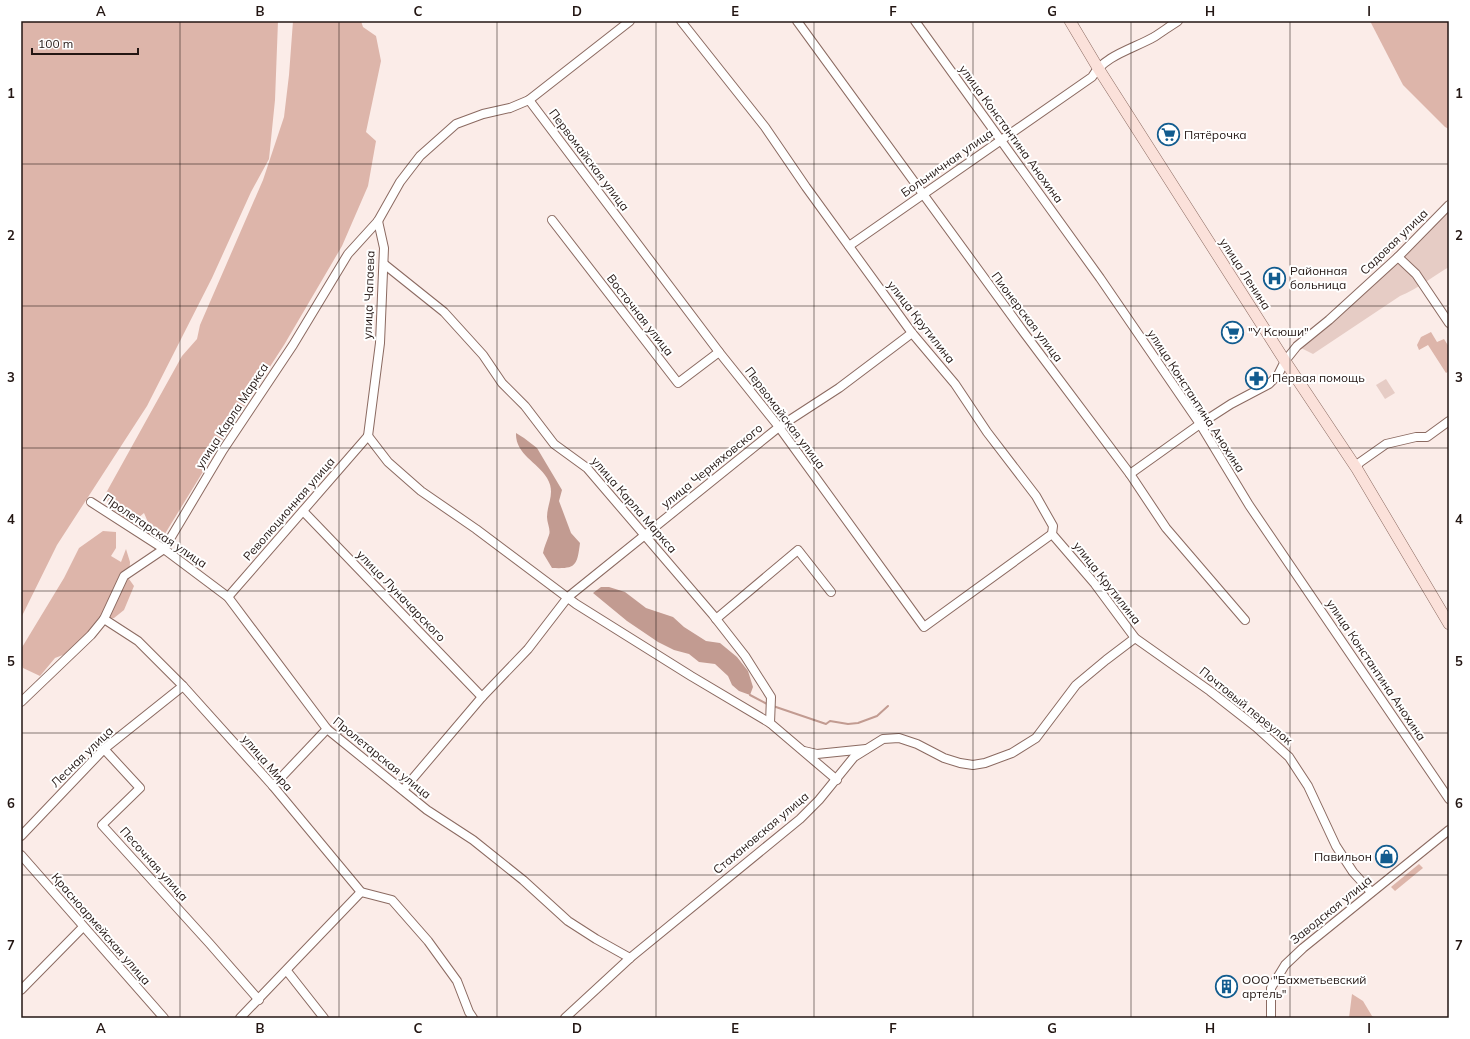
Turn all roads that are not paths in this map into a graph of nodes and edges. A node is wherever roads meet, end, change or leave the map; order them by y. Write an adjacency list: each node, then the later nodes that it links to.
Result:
1 (630, 21): 8 (street)
2 (681, 21): 14 (street, улица Крутилина)
3 (797, 21): 10 (street, Пионерская улица)
4 (915, 21): 9 (street, улица Константина Анохина)
5 (1070, 21): 7 (main road, улица Ленина)
6 (1178, 21): 7 (street, Больничная улица)
7 (1098, 68): 9 (street, Больничная улица); 20 (main road, улица Ленина)
8 (530, 100): 13 (street); 19 (street, Первомайская улица)
9 (1001, 140): 10 (street, Больничная улица); 22 (street, улица Константина Анохина)
10 (922, 195): 14 (street, Больничная улица); 26 (street, Пионерская улица)
11 (1449, 205): 15 (street, Садовая улица)
12 (552, 220): 19 (street, Восточная улица)
13 (378, 221): 16 (street, улица Чапаева); 31 (street, улица Карла Маркса)
14 (849, 246): 18 (street, улица Крутилина)
15 (1398, 257): 17 (street); 20 (street, Садовая улица)
16 (384, 264): 24 (street, улица Чапаева); 30 (street, улица Карла Маркса)
17 (1449, 323)
18 (912, 333): 23 (street, улица Черняховского); 29 (street, улица Крутилина)
19 (719, 352): 23 (street, Первомайская улица)
20 (1285, 361): 22 (street, Садовая улица); 25 (main road, улица Ленина)
21 (1449, 421): 25 (street)
22 (1200, 424): 26 (street, Садовая улица); 51 (street, улица Константина Анохина)
23 (779, 427): 29 (street, Первомайская улица); 30 (street, улица Черняховского)
24 (368, 436): 28 (street, Революционная улица); 34 (street)
25 (1356, 469): 38 (main road, улица Ленина)
26 (1130, 474): 37 (street, Пионерская улица)
27 (91, 502): 31 (street, Пролетарская улица)
28 (303, 511): 33 (street, Революционная улица); 41 (street, улица Луначарского)
29 (1052, 534): 39 (street, улица Крутилина)
30 (645, 536): 34 (street); 36 (street, улица Карла Маркса)
31 (164, 549): 33 (street, Пролетарская улица); 35 (street, улица Карла Маркса)
32 (832, 592): 36 (street)
33 (228, 597): 44 (street, Пролетарская улица)
34 (568, 597): 41 (street); 43 (street)
35 (104, 619): 40 (street, улица Мира); 42 (street)
36 (716, 619): 43 (street, улица Карла Маркса)
37 (1245, 620)
38 (1449, 624)
39 (1135, 638): 46 (street, Стахановская улица); 56 (street, Почтовый переулок)
40 (183, 686): 45 (street, Лесная улица); 49 (street, улица Мира)
41 (482, 697): 50 (street)
42 (21, 702)
43 (770, 723): 47 (street)
44 (327, 729): 49 (street); 50 (street, Пролетарская улица)
45 (104, 749): 53 (street, Лесная улица); 61 (street, Песочная улица)
46 (869, 749): 47 (street); 48 (street, Стахановская улица)
47 (802, 751): 48 (street)
48 (836, 780): 58 (street, Стахановская улица)
49 (273, 786): 55 (street, улица Мира)
50 (402, 790): 58 (street, Пролетарская улица)
51 (1449, 799)
52 (1449, 830): 56 (street, Заводская улица)
53 (21, 836)
54 (21, 855): 57 (street, Красноармейская улица)
55 (361, 892): 59 (street); 65 (street)
56 (1371, 892): 67 (street, Заводская улица)
57 (83, 927): 60 (street); 62 (street, Красноармейская улица)
58 (630, 958): 66 (street, Стахановская улица)
59 (287, 971): 61 (street); 64 (street)
60 (21, 990)
61 (259, 1000): 63 (street)
62 (164, 1018)
63 (240, 1018)
64 (324, 1018)
65 (472, 1018)
66 (565, 1018)
67 (1271, 1018)

